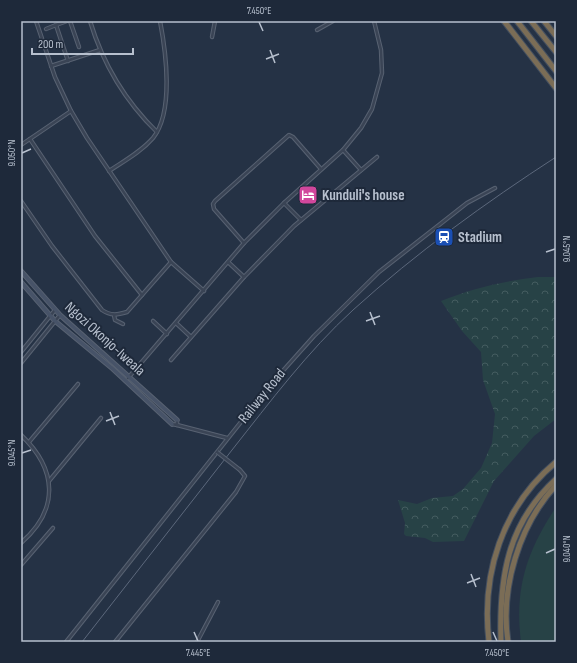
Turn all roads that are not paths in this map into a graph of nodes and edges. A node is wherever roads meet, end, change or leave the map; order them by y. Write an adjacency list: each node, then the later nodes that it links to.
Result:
1 (36, 21): 21 (street)
2 (68, 21): 12 (street); 17 (street)
3 (90, 21): 18 (street)
4 (160, 21): 25 (street)
5 (215, 21): 16 (street)
6 (333, 21): 14 (street)
7 (374, 21): 28 (street)
8 (504, 21): 23 (highway)
9 (517, 21): 22 (highway)
10 (531, 21): 19 (highway)
11 (544, 21): 15 (highway)
12 (56, 25): 13 (street); 20 (street)
13 (46, 29)
14 (317, 30)
15 (556, 36)
16 (212, 37)
17 (79, 47)
18 (100, 50): 20 (street); 25 (street)
19 (556, 52)
20 (68, 61): 21 (street)
21 (51, 66): 24 (street)
22 (556, 71)
23 (556, 88)
24 (71, 111): 26 (street); 32 (street)
25 (157, 132): 32 (street)
26 (30, 139): 27 (street); 44 (street)
27 (21, 145)
28 (343, 150): 30 (street); 31 (street)
29 (376, 157): 31 (street)
30 (320, 170): 35 (street); 37 (street)
31 (361, 170): 36 (street)
32 (109, 171): 38 (street)
33 (495, 188): 66 (street, Railway Road)
34 (21, 200): 47 (street)
35 (284, 203): 36 (street); 37 (street)
36 (301, 220): 41 (street)
37 (244, 243): 39 (street)
38 (171, 262): 43 (street); 44 (street)
39 (228, 262): 41 (street); 43 (street)
40 (21, 271): 45 (street, Ngozi Okonjo-Iweala)
41 (244, 277): 54 (street)
42 (21, 282): 48 (street, Ngozi Okonjo-Iweala)
43 (204, 291): 51 (street)
44 (142, 295): 47 (street)
45 (55, 310): 46 (street, Ngozi Okonjo-Iweala); 48 (street)
46 (60, 315): 49 (street); 58 (street, Ngozi Okonjo-Iweala)
47 (114, 315): 52 (street)
48 (50, 316): 49 (street, Ngozi Okonjo-Iweala); 55 (street)
49 (55, 321): 57 (street); 59 (street, Ngozi Okonjo-Iweala)
50 (153, 321): 53 (street)
51 (176, 323): 53 (street); 54 (street)
52 (123, 324)
53 (167, 334): 58 (street)
54 (191, 337): 56 (street)
55 (21, 352)
56 (171, 360)
57 (21, 363)
58 (129, 377): 59 (street); 62 (street, Ngozi Okonjo-Iweala)
59 (126, 381): 63 (street, Ngozi Okonjo-Iweala)
60 (78, 384): 67 (street)
61 (101, 418): 71 (street)
62 (177, 420): 64 (street)
63 (172, 424): 64 (street)
64 (177, 425): 66 (street)
65 (21, 435): 67 (street)
66 (228, 439): 68 (street, Railway Road)
67 (29, 442): 71 (street)
68 (217, 452): 81 (street, Railway Road); 82 (street, bridge)
69 (556, 462): 84 (highway)
70 (556, 479): 76 (highway)
71 (49, 482): 75 (street)
72 (556, 485): 73 (highway)
73 (534, 515): 76 (highway); 78 (highway)
74 (53, 528): 77 (street)
75 (22, 541)
76 (512, 544): 80 (highway)
77 (21, 565)
78 (508, 594): 80 (highway); 86 (highway)
79 (218, 602): 83 (street)
80 (501, 618): 85 (highway)
81 (66, 642)
82 (115, 642)
83 (197, 642)
84 (489, 642)
85 (501, 642)
86 (508, 642)

